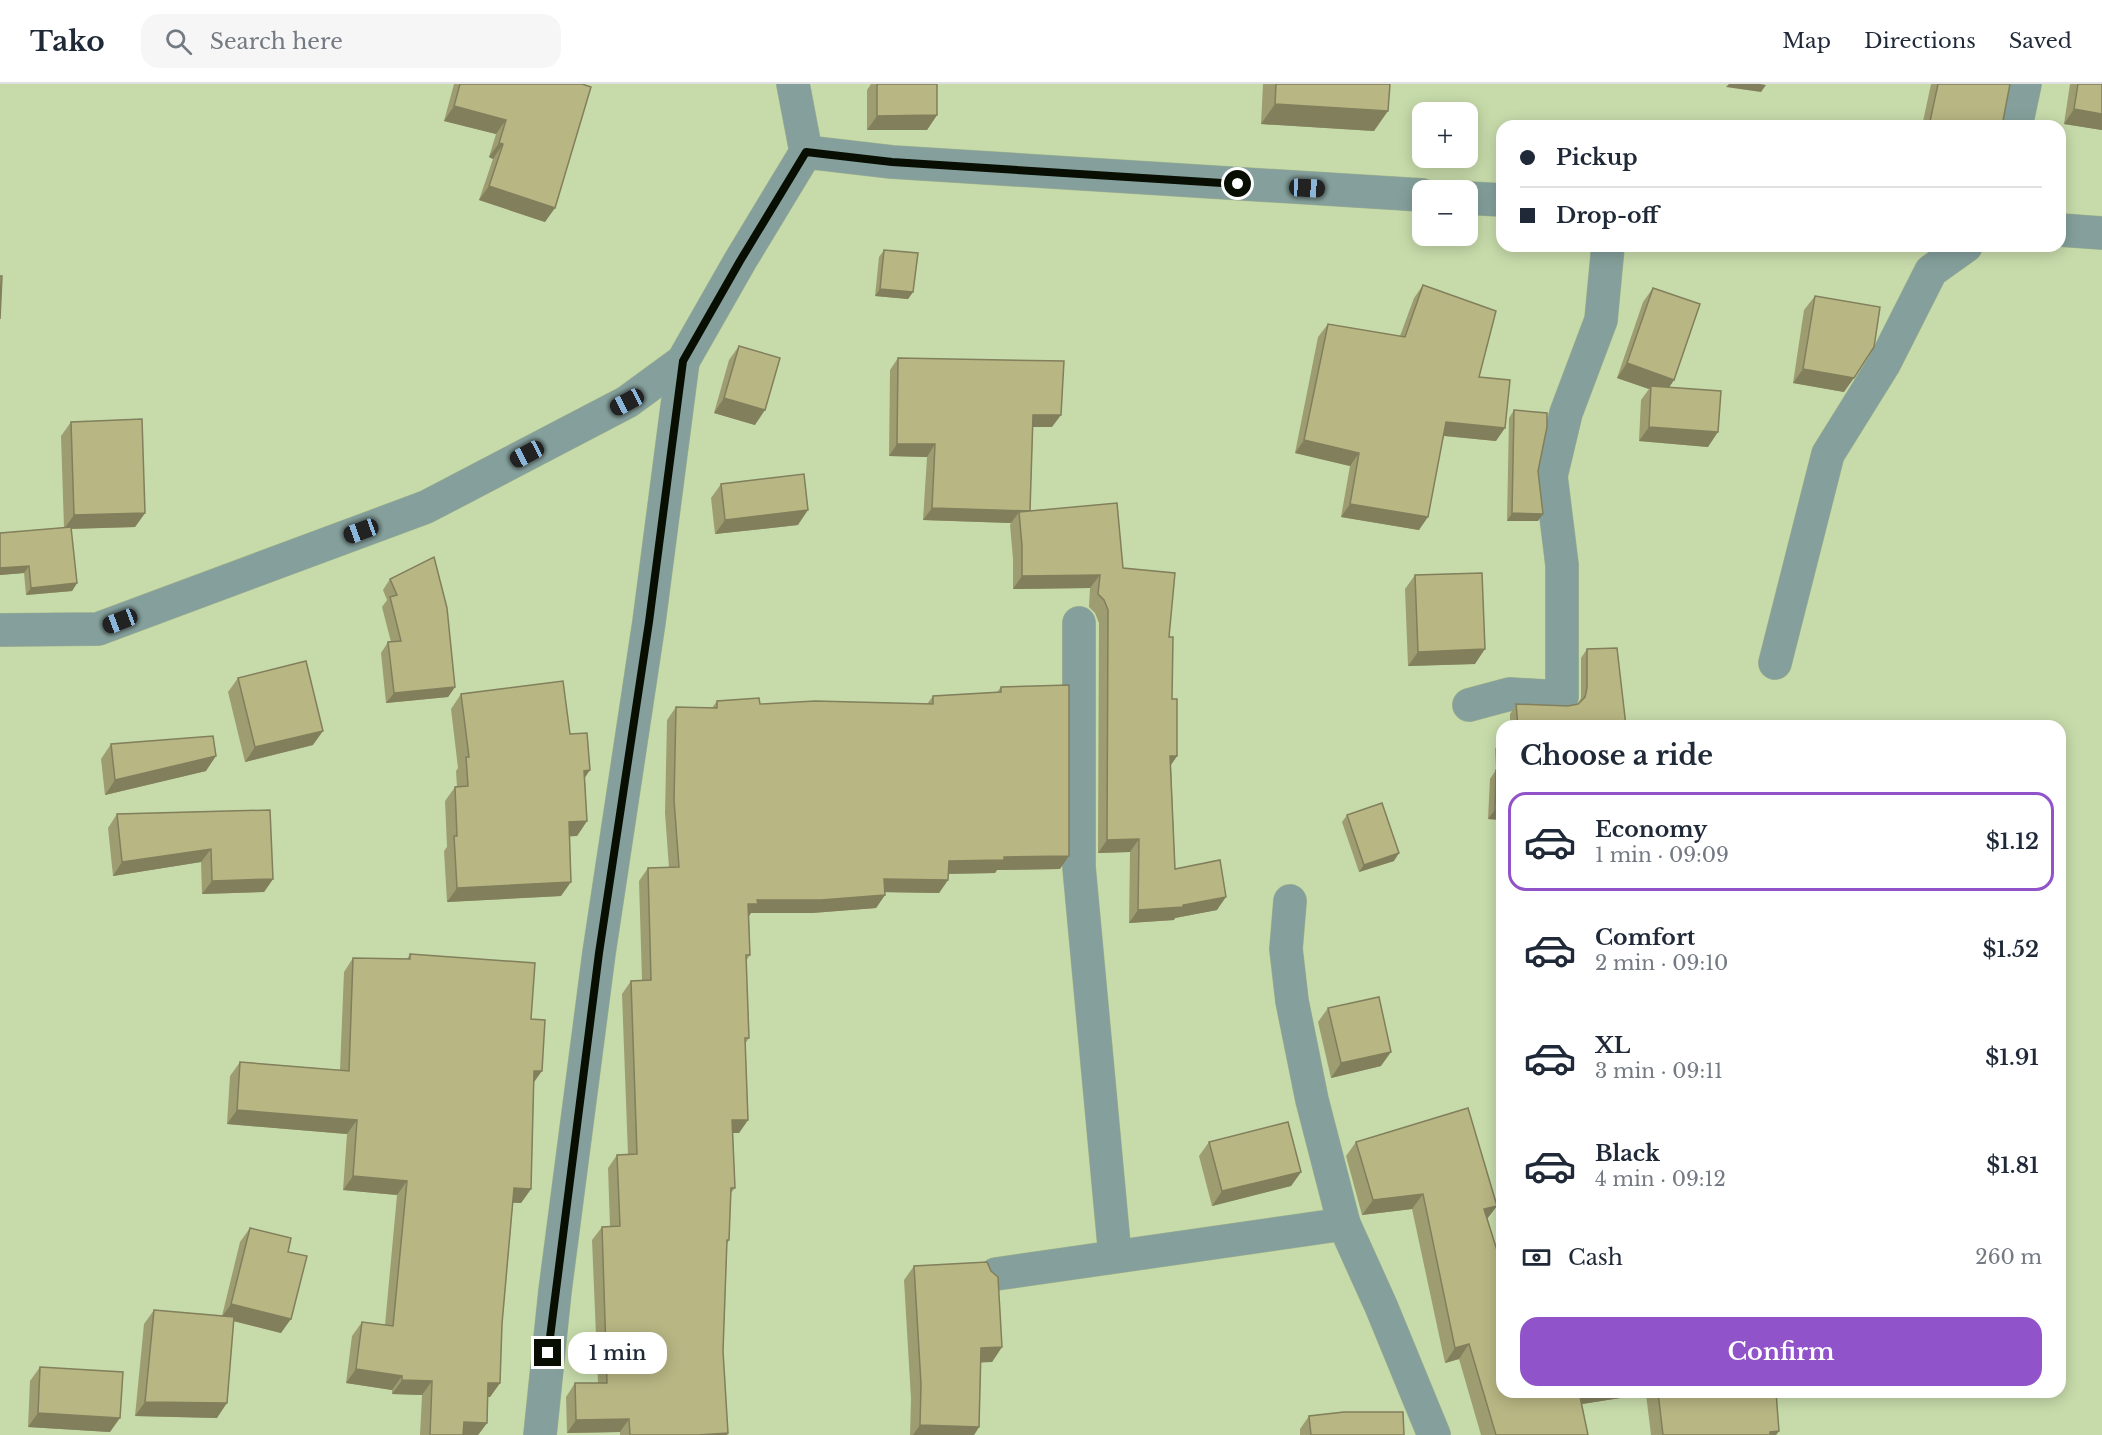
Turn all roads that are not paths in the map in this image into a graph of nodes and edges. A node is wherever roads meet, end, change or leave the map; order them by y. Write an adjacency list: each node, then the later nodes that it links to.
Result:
1 (793, 84): 4 (street)
2 (2025, 84): 3 (street)
3 (2017, 120)
4 (806, 152): 5 (street); 12 (street)
5 (1412, 194)
6 (1478, 199): 7 (street)
7 (1496, 200)
8 (2066, 230): 9 (street)
9 (2102, 233)
10 (1607, 252): 16 (street)
11 (1958, 252): 15 (street)
12 (683, 361): 14 (street); 21 (street)
13 (1079, 623): 19 (street)
14 (0, 630)
15 (1774, 663)
16 (1468, 705)
17 (1290, 901): 18 (street)
18 (1344, 1224): 19 (street); 22 (street)
19 (1115, 1256): 20 (street)
20 (996, 1274)
21 (540, 1435)
22 (1434, 1435)

